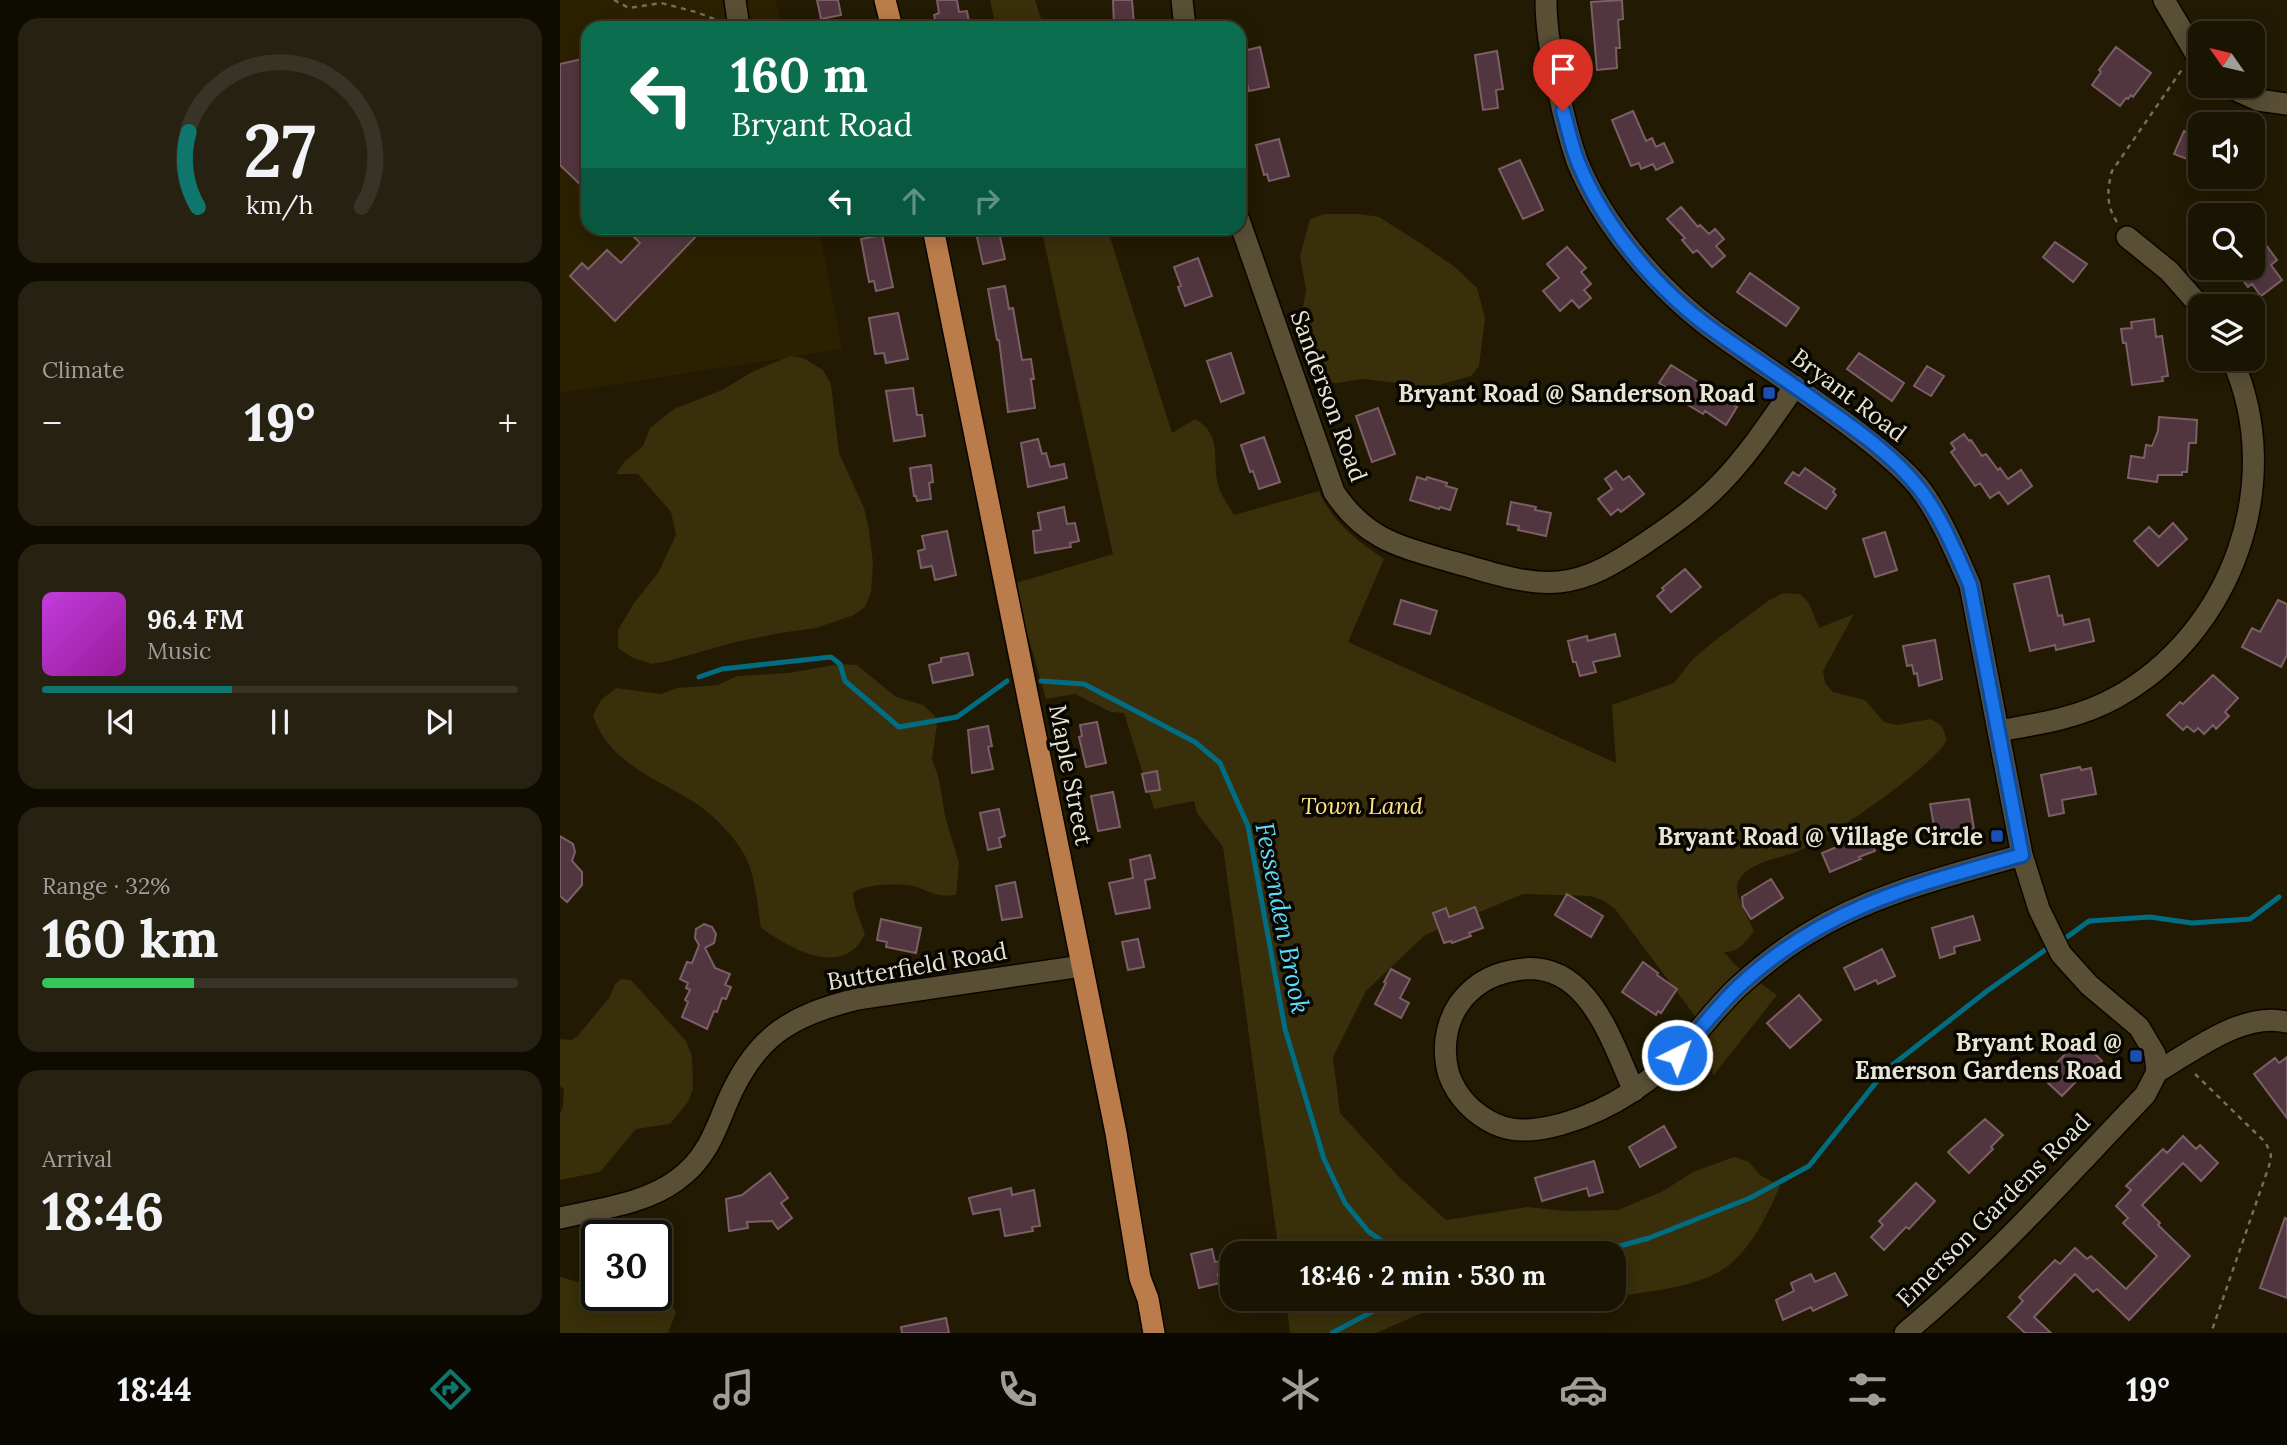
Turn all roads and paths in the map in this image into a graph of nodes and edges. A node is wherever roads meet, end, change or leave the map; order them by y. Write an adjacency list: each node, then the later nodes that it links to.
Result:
1 (614, 0): 7 (path)
2 (735, 0): 8 (street)
3 (886, 0): 9 (main road)
4 (1182, 0): 10 (street)
5 (1546, 0): 20 (street, Bryant Road)
6 (2164, 0): 11 (street)
7 (719, 21)
8 (738, 21)
9 (890, 21)
10 (1184, 21)
11 (2188, 41)
12 (2188, 64): 17 (path)
13 (2254, 98): 14 (street)
14 (2287, 104)
15 (934, 235): 23 (main road, Maple Street)
16 (1244, 235): 20 (street, Sanderson Road)
17 (2127, 237): 18 (street)
18 (2189, 294)
19 (2237, 371): 21 (street)
20 (1796, 386): 21 (street, Bryant Road)
21 (1998, 730): 22 (street, Bryant Road)
22 (2022, 855): 25 (street, Bryant Road); 27 (street)
23 (1082, 966): 28 (street, Butterfield Road); 29 (main road, Maple Street)
24 (2287, 1022): 25 (street)
25 (2156, 1063): 30 (street, Emerson Gardens Road)
26 (2194, 1074): 31 (path)
27 (1634, 1091): 27 (street)
28 (560, 1218)
29 (1154, 1333)
30 (1905, 1333)
31 (2211, 1333)

